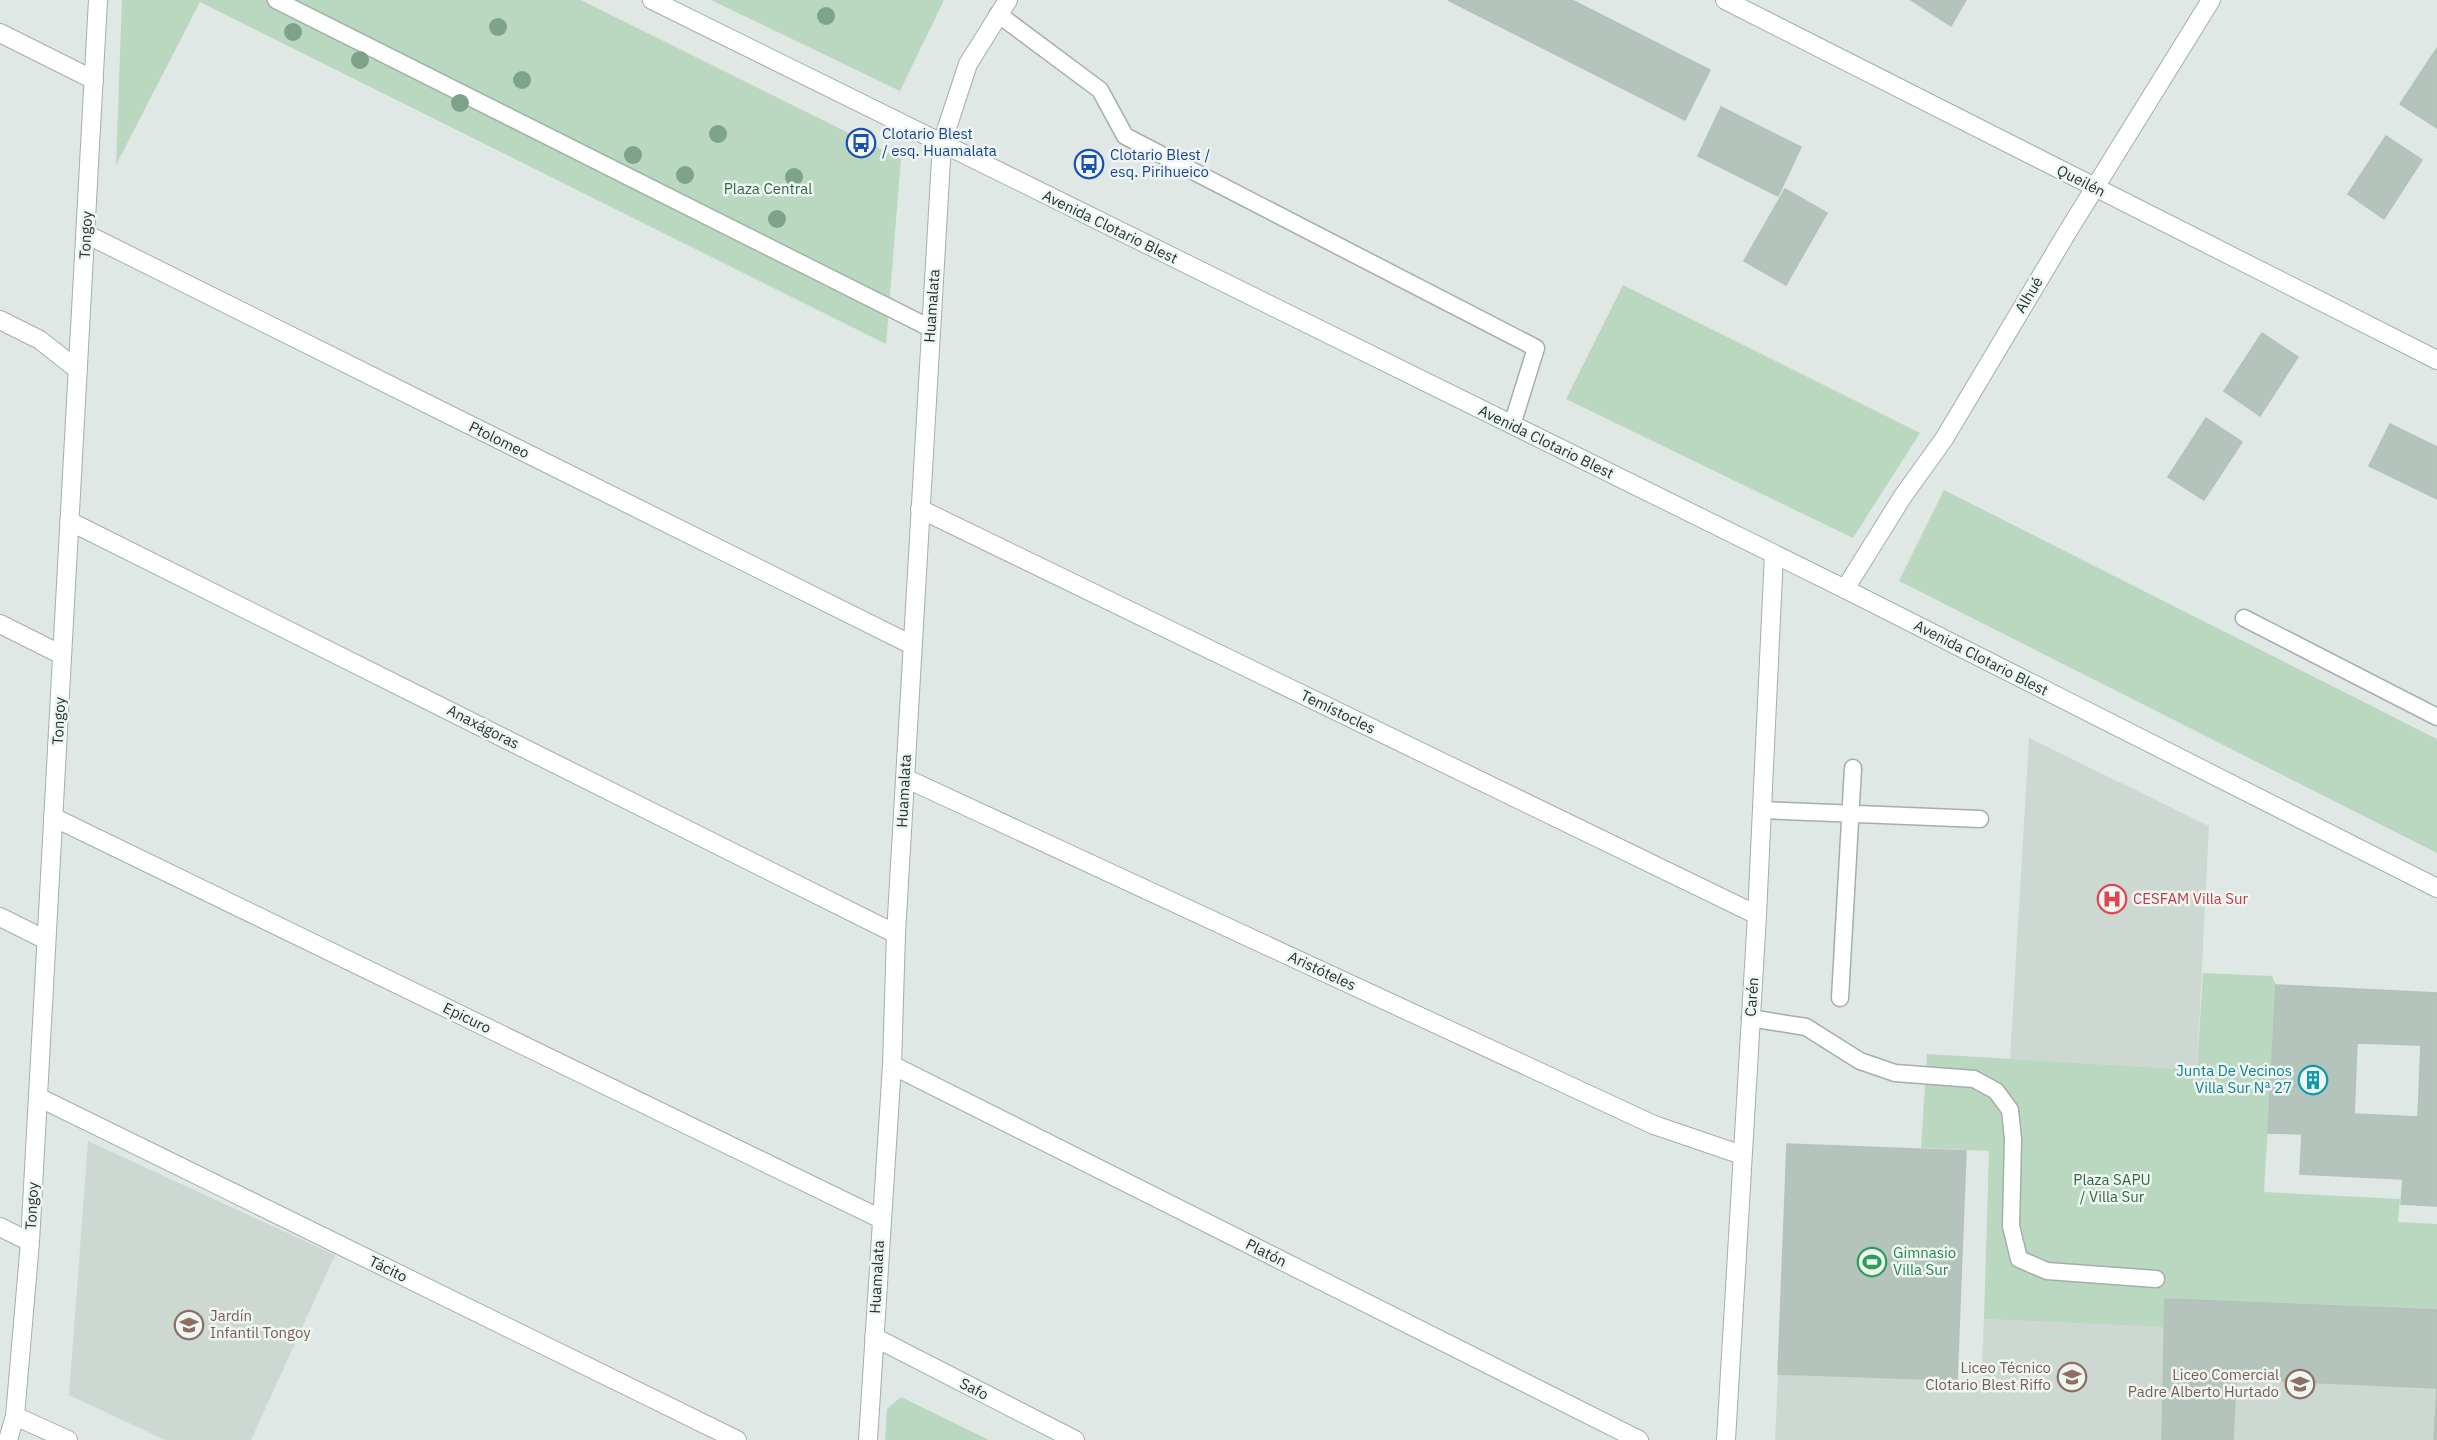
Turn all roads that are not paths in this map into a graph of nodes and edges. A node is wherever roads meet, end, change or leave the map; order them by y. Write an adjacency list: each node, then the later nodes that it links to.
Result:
1 (98, 0): 8 (street, Tongoy)
2 (276, 0): 13 (lane)
3 (1725, 0): 10 (street, Queilén)
4 (2211, 0): 10 (street, Alhué)
5 (660, 2): 9 (street, Avenida Clotario Blest)
6 (1003, 7): 9 (street, Huamalata); 16 (lane)
7 (0, 33): 8 (street)
8 (94, 80): 11 (street, Tongoy)
9 (942, 143): 13 (street, Huamalata); 16 (street, Avenida Clotario Blest)
10 (2094, 188): 14 (street, Queilén); 20 (street, Alhué)
11 (86, 234): 15 (street, Tongoy); 23 (street, Ptolomeo)
12 (0, 321): 15 (street)
13 (930, 328): 17 (street, Huamalata)
14 (2437, 360)
15 (78, 370): 18 (street, Tongoy)
16 (1512, 425): 19 (street, Avenida Clotario Blest)
17 (920, 509): 23 (street, Huamalata); 33 (street, Temístocles)
18 (69, 520): 24 (street, Tongoy); 35 (street, Anaxágoras)
19 (1774, 554): 20 (street, Avenida Clotario Blest); 28 (street, Carén)
20 (1845, 589): 32 (street, Avenida Clotario Blest)
21 (2244, 618): 25 (lane)
22 (0, 624): 24 (street)
23 (912, 645): 27 (street, Huamalata)
24 (62, 655): 30 (street, Tongoy)
25 (2437, 717)
26 (1853, 768): 29 (lane)
27 (905, 778): 35 (street, Huamalata); 41 (street, Aristóteles)
28 (1762, 810): 29 (lane); 33 (street, Carén)
29 (1851, 813): 31 (lane); 37 (lane)
30 (53, 817): 36 (street, Tongoy); 42 (street, Epicuro)
31 (1980, 819)
32 (2437, 888)
33 (1757, 915): 38 (street, Carén)
34 (0, 917): 36 (street)
35 (896, 934): 39 (street, Huamalata)
36 (46, 940): 40 (street, Tongoy)
37 (1840, 998)
38 (1750, 1018): 41 (street, Carén); 45 (lane)
39 (892, 1065): 42 (street, Huamalata); 53 (street, Platón)
40 (38, 1097): 44 (street, Tongoy); 50 (street, Tácito)
41 (1742, 1155): 54 (street, Carén)
42 (881, 1219): 46 (street, Huamalata)
43 (0, 1227): 44 (street)
44 (30, 1242): 47 (street, Tongoy)
45 (2156, 1279)
46 (874, 1337): 51 (street, Huamalata); 52 (street, Safo)
47 (15, 1416): 48 (street, Tongoy); 49 (street)
48 (8, 1440)
49 (68, 1440)
50 (737, 1440)
51 (868, 1440)
52 (1075, 1440)
53 (1639, 1440)
54 (1726, 1440)

